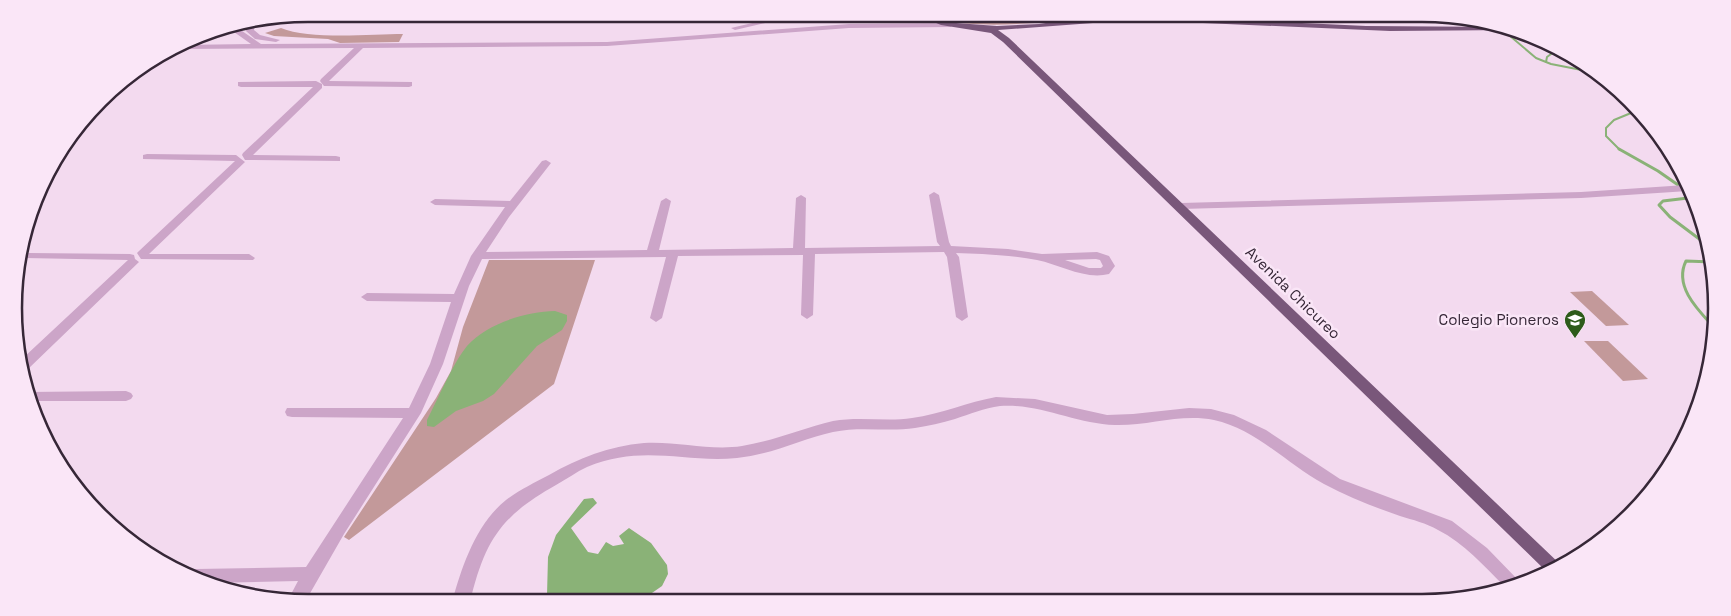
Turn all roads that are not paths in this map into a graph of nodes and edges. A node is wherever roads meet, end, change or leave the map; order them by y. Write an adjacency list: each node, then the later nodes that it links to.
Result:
1 (753, 22): 20 (street)
2 (793, 22): 11 (street)
3 (829, 22): 11 (street)
4 (938, 22): 12 (main road)
5 (1065, 22): 9 (main road)
6 (1076, 22): 9 (main road)
7 (1249, 22): 13 (main road)
8 (1351, 22): 10 (main road)
9 (1060, 24): 15 (main road)
10 (1448, 24)
11 (798, 25): 18 (street)
12 (948, 25): 14 (main road); 18 (street)
13 (1467, 26)
14 (974, 27): 15 (main road); 19 (main road, Avenida Chicureo)
15 (1016, 27): 19 (main road)
16 (251, 28): 22 (street)
17 (238, 31): 21 (street)
18 (697, 38): 20 (street)
19 (1006, 40): 38 (main road, Avenida Chicureo)
20 (656, 42): 23 (street)
21 (264, 46): 22 (street); 24 (street)
22 (330, 46): 23 (street)
23 (361, 46): 26 (street)
24 (193, 47)
25 (241, 84): 26 (street)
26 (322, 84): 27 (street); 29 (street)
27 (409, 84)
28 (147, 157): 29 (street)
29 (243, 158): 30 (street); 45 (street)
30 (336, 159)
31 (546, 163): 37 (street)
32 (1682, 188): 38 (street)
33 (934, 195): 39 (street)
34 (801, 198): 40 (street)
35 (666, 201): 41 (street)
36 (434, 202): 37 (street)
37 (513, 204): 44 (street)
38 (1181, 206): 58 (main road, Avenida Chicureo)
39 (947, 249): 40 (street); 46 (street); 51 (street)
40 (804, 250): 42 (street); 50 (street)
41 (652, 253): 42 (street); 44 (street)
42 (673, 253): 52 (street)
43 (29, 256): 45 (street)
44 (477, 256): 49 (street)
45 (138, 257): 47 (street); 53 (street)
46 (1044, 257)
47 (249, 258)
48 (367, 297): 49 (street)
49 (459, 298): 57 (street)
50 (807, 315)
51 (962, 317)
52 (656, 318)
53 (27, 361)
54 (37, 396): 55 (street)
55 (126, 396)
56 (292, 412): 57 (street)
57 (414, 413): 59 (street)
58 (1550, 564)
59 (311, 574): 60 (street); 62 (street)
60 (210, 576)
61 (1509, 580): 63 (street)
62 (300, 594)
63 (463, 594)

